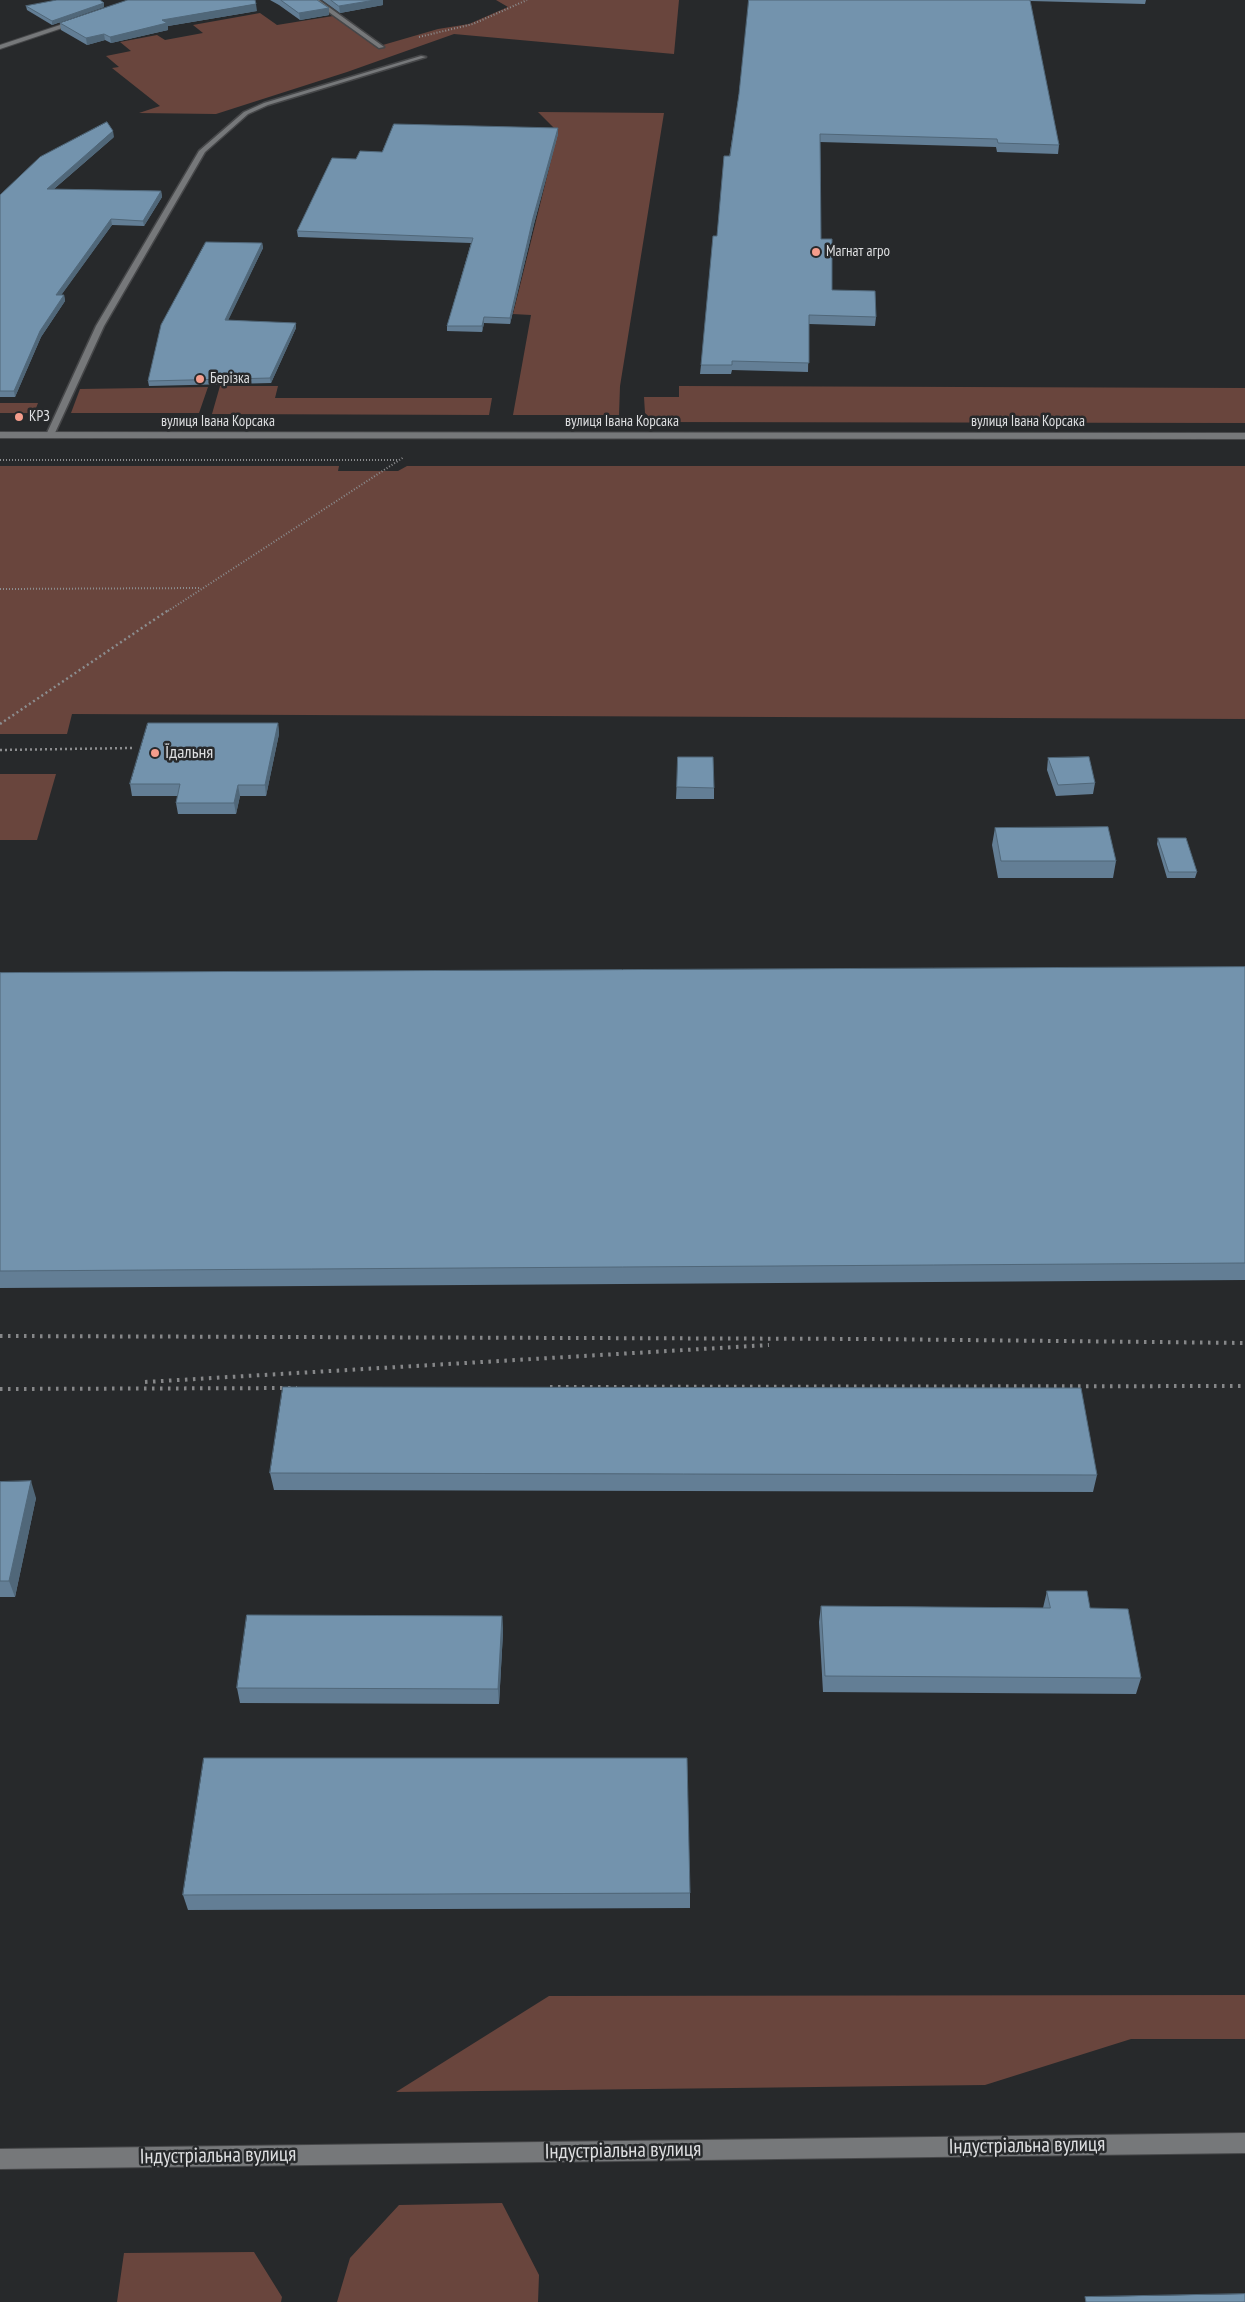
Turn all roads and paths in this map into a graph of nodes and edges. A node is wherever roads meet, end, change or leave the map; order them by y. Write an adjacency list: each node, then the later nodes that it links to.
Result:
1 (315, 0): 4 (lane)
2 (89, 16): 3 (street)
3 (0, 47)
4 (381, 47)
5 (423, 57): 7 (lane)
6 (0, 435): 7 (street, вулиця Івана Корсака)
7 (50, 435): 8 (street, вулиця Івана Корсака)
8 (438, 436): 9 (street, вулиця Івана Корсака); 11 (path)
9 (1245, 436)
10 (0, 460): 11 (path)
11 (398, 460): 12 (path)
12 (202, 588): 13 (path); 14 (path)
13 (0, 589)
14 (0, 724)
15 (132, 748): 16 (path)
16 (0, 750)
17 (1245, 2143): 18 (street, Індустріальна вулиця)
18 (0, 2159)

